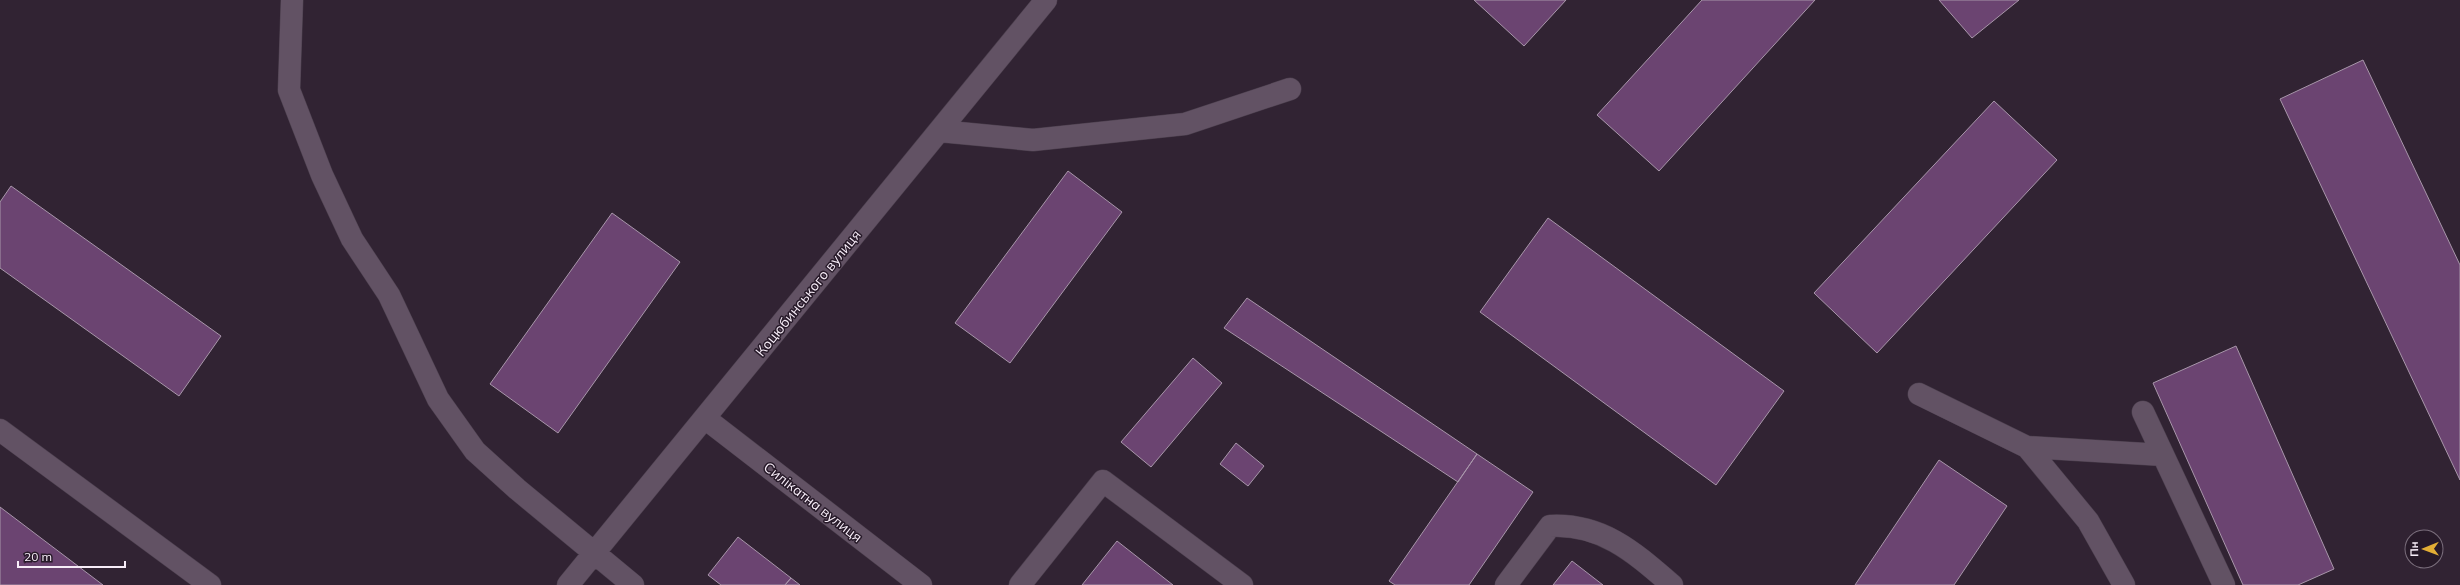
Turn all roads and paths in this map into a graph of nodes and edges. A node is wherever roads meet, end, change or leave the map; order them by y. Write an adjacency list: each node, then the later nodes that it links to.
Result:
1 (292, 0): 11 (street)
2 (1046, 0): 4 (street, Коцюбинського вулиця)
3 (1290, 89): 4 (street)
4 (939, 132): 7 (street, Коцюбинського вулиця)
5 (1919, 394): 9 (street)
6 (2143, 412): 10 (street)
7 (706, 419): 11 (street, Коцюбинського вулиця); 15 (street, Силікатна вулиця)
8 (0, 430): 12 (street)
9 (2027, 447): 10 (street); 20 (street)
10 (2163, 455): 21 (street)
11 (595, 552): 13 (street, Коцюбинського вулиця); 14 (street)
12 (210, 585)
13 (568, 585)
14 (633, 585)
15 (921, 585)
16 (1020, 585): 17 (street)
17 (1242, 585)
18 (1506, 585): 19 (street)
19 (1672, 585)
20 (2124, 585)
21 (2224, 585)

